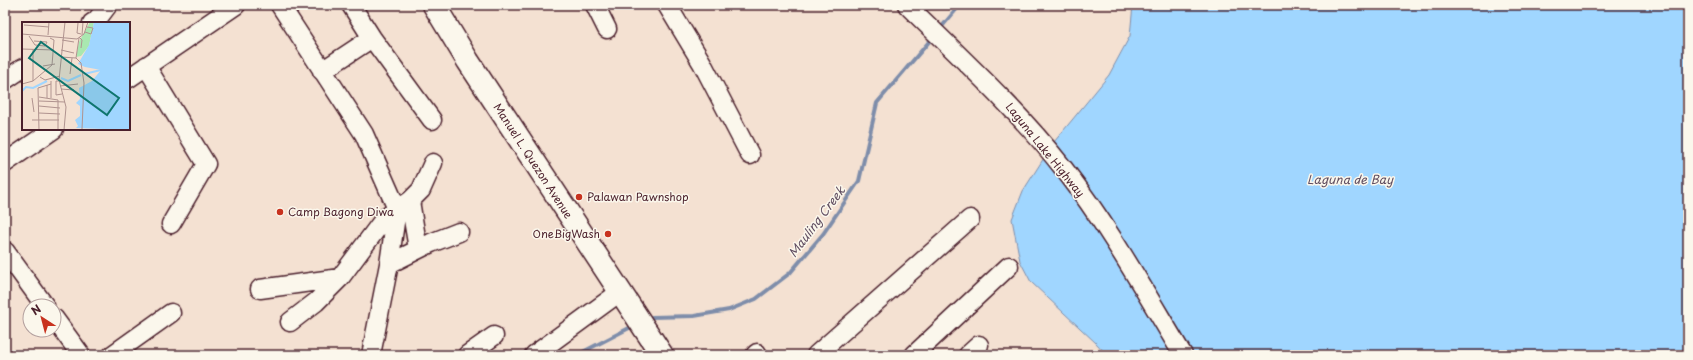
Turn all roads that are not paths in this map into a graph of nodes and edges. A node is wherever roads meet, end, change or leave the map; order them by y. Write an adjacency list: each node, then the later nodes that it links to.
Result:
1 (108, 5): 9 (street)
2 (236, 5): 12 (street)
3 (280, 5): 14 (street)
4 (351, 5): 11 (street)
5 (595, 5): 10 (street)
6 (667, 5): 19 (street)
7 (907, 5): 46 (street, Laguna Lake Highway)
8 (439, 7): 32 (main road, Manuel L. Quezon Avenue)
9 (93, 22)
10 (607, 29)
11 (372, 38): 14 (street); 17 (street)
12 (146, 66): 15 (street); 24 (street)
13 (22, 69): 16 (street)
14 (322, 71): 22 (street)
15 (130, 77)
16 (5, 80)
17 (432, 120)
18 (53, 130): 20 (street)
19 (750, 155)
20 (5, 162)
21 (433, 163): 22 (street)
22 (404, 205): 26 (street); 28 (street); 30 (street)
23 (970, 219): 44 (street)
24 (171, 224)
25 (459, 232): 26 (street)
26 (418, 249): 28 (street)
27 (5, 251): 33 (street)
28 (389, 264): 41 (street)
29 (1009, 266): 45 (street)
30 (340, 278): 31 (street); 35 (street)
31 (260, 289)
32 (622, 295): 38 (main road, Manuel L. Quezon Avenue); 43 (street)
33 (39, 298)
34 (171, 313): 40 (street)
35 (290, 322)
36 (62, 329): 39 (street)
37 (494, 336): 42 (street)
38 (660, 351)
39 (81, 355)
40 (112, 355)
41 (371, 355)
42 (467, 355)
43 (534, 355)
44 (816, 355)
45 (914, 355)
46 (1183, 355)

